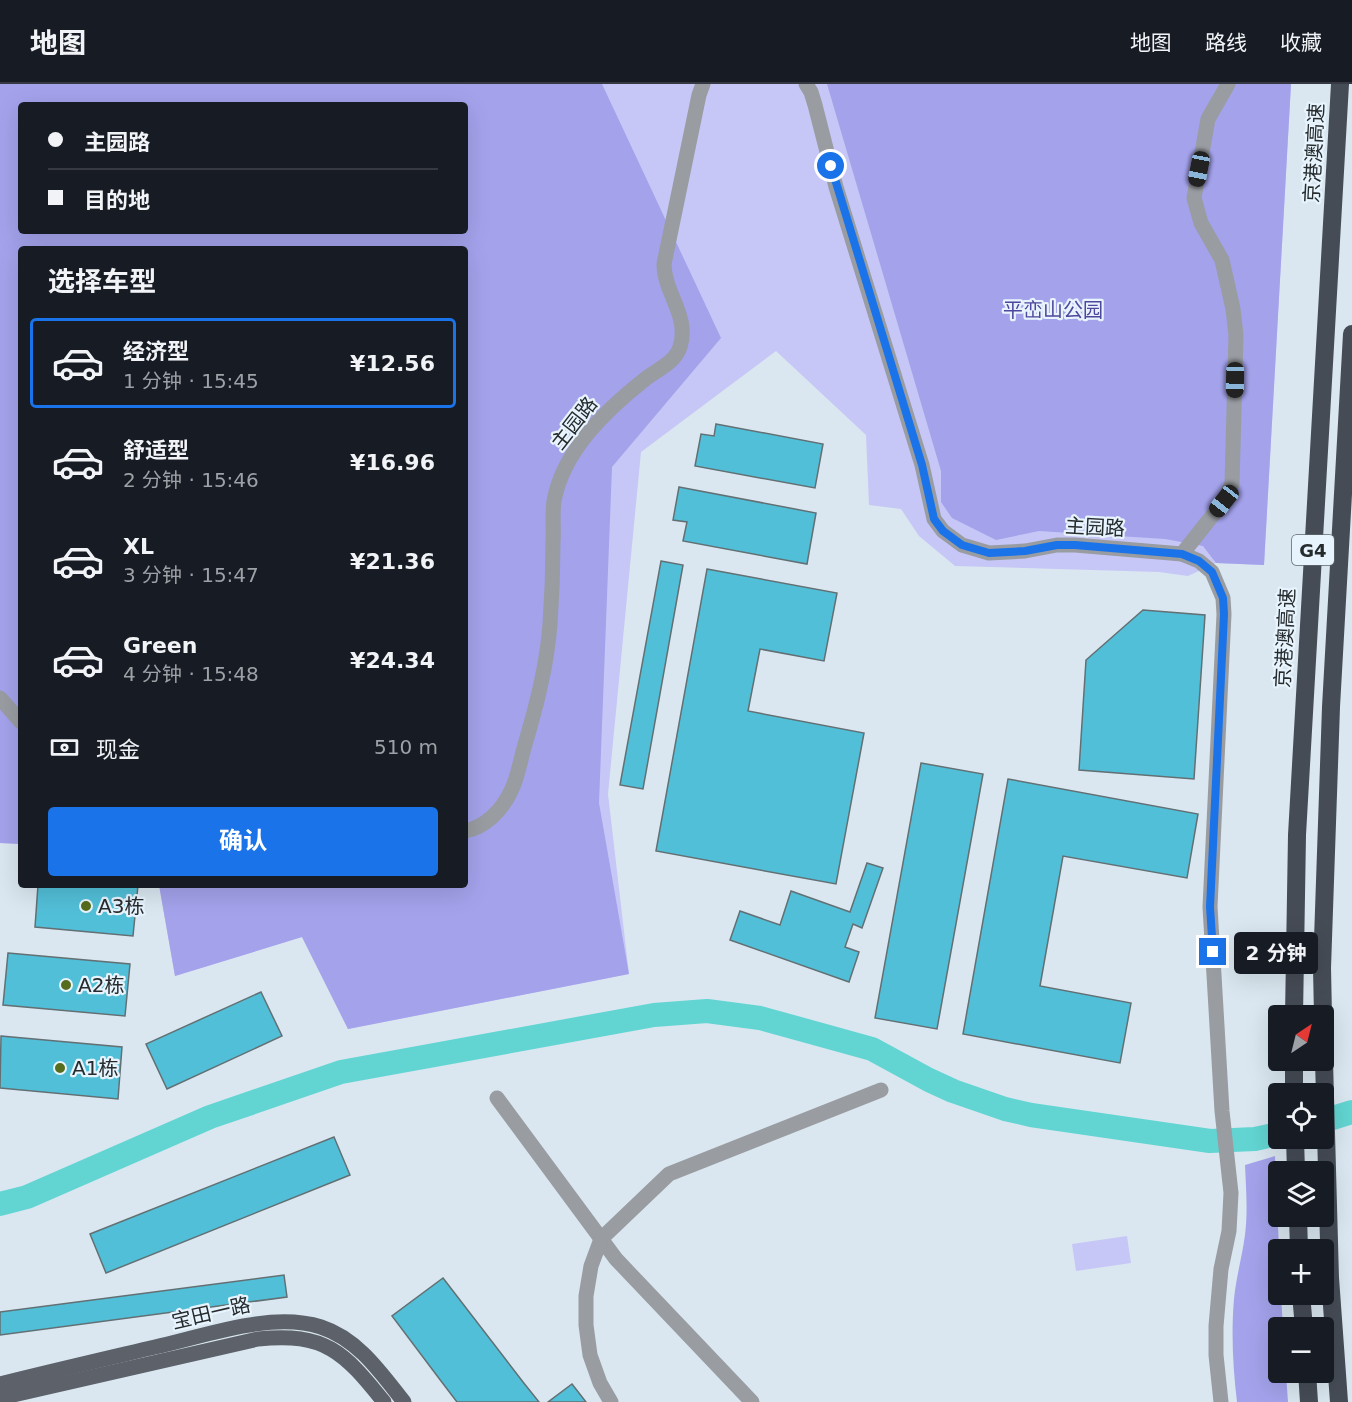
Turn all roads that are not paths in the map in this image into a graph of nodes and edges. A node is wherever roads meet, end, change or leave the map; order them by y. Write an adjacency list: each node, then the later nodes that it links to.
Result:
1 (703, 84): 9 (street, 主园路)
2 (806, 84): 6 (street, 主园路)
3 (1228, 84): 6 (street)
4 (1340, 84): 10 (highway, 京港澳高速 / G4)
5 (1352, 334): 11 (highway, G4)
6 (1182, 554): 23 (street)
7 (0, 698): 8 (street)
8 (18, 719)
9 (468, 830)
10 (1294, 1005)
11 (1323, 1005)
12 (1324, 1071): 25 (highway)
13 (882, 1090): 15 (street)
14 (497, 1098): 15 (street)
15 (601, 1239): 21 (street); 22 (street)
16 (1308, 1383): 24 (highway)
17 (0, 1384): 20 (main road, 宝田一路)
18 (0, 1398): 19 (main road, 宝田一路)
19 (384, 1402)
20 (404, 1402)
21 (611, 1402)
22 (752, 1402)
23 (1221, 1402)
24 (1309, 1402)
25 (1339, 1402)

